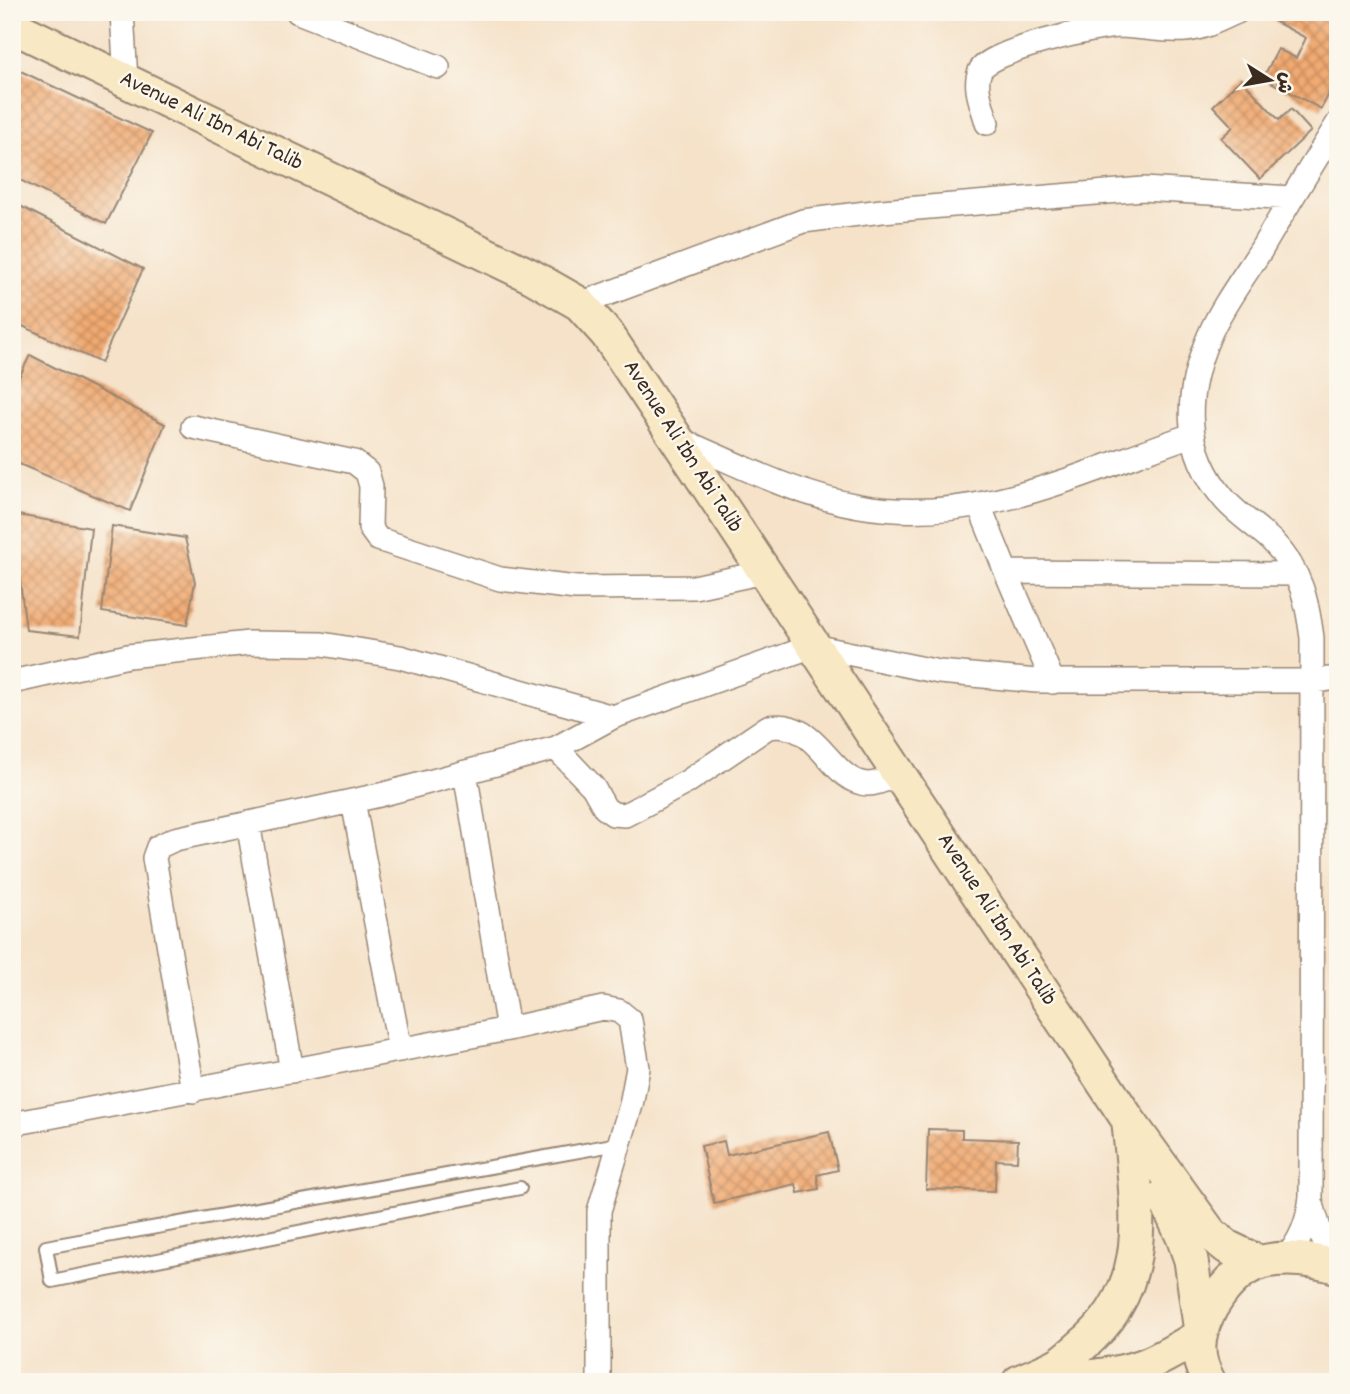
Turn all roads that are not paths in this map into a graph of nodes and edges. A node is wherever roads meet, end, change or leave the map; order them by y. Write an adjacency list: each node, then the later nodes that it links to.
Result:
1 (122, 12): 6 (street)
2 (298, 12): 5 (street)
3 (1237, 12): 7 (street)
4 (12, 26): 6 (main road, Avenue Ali Ibn Abi Talib)
5 (438, 67)
6 (125, 81): 10 (main road, Avenue Ali Ibn Abi Talib)
7 (987, 123)
8 (1338, 123): 9 (street)
9 (1292, 198): 10 (street); 12 (street)
10 (580, 303): 13 (main road, Avenue Ali Ibn Abi Talib)
11 (193, 427): 15 (street)
12 (1192, 435): 14 (street); 17 (street)
13 (676, 438): 14 (street); 15 (main road, Avenue Ali Ibn Abi Talib)
14 (979, 505): 16 (street)
15 (764, 572): 18 (main road, Avenue Ali Ibn Abi Talib)
16 (1006, 572): 17 (street); 22 (street)
17 (1295, 575): 20 (street)
18 (813, 646): 22 (street); 23 (street); 26 (main road, Avenue Ali Ibn Abi Talib)
19 (1338, 678): 20 (street)
20 (1313, 681): 22 (street); 37 (street)
21 (12, 682): 23 (street)
22 (1053, 682)
23 (613, 717): 24 (street)
24 (556, 748): 25 (street); 26 (street)
25 (465, 772): 27 (street); 29 (street)
26 (900, 774): 33 (main road, Avenue Ali Ibn Abi Talib)
27 (353, 801): 28 (street); 30 (street)
28 (248, 823): 31 (street); 32 (street)
29 (508, 1029): 30 (street); 35 (street)
30 (400, 1050): 31 (street)
31 (292, 1071): 32 (street)
32 (193, 1091): 34 (street)
33 (1129, 1121): 38 (main road); 40 (main road); 42 (main road)
34 (12, 1124)
35 (618, 1144): 36 (lane); 41 (street)
36 (520, 1188)
37 (1311, 1197): 38 (street); 39 (street)
38 (1272, 1261): 39 (main road); 40 (main road)
39 (1338, 1266)
40 (1200, 1334): 43 (main road); 44 (main road)
41 (599, 1382)
42 (1020, 1382)
43 (1041, 1382)
44 (1209, 1382)

